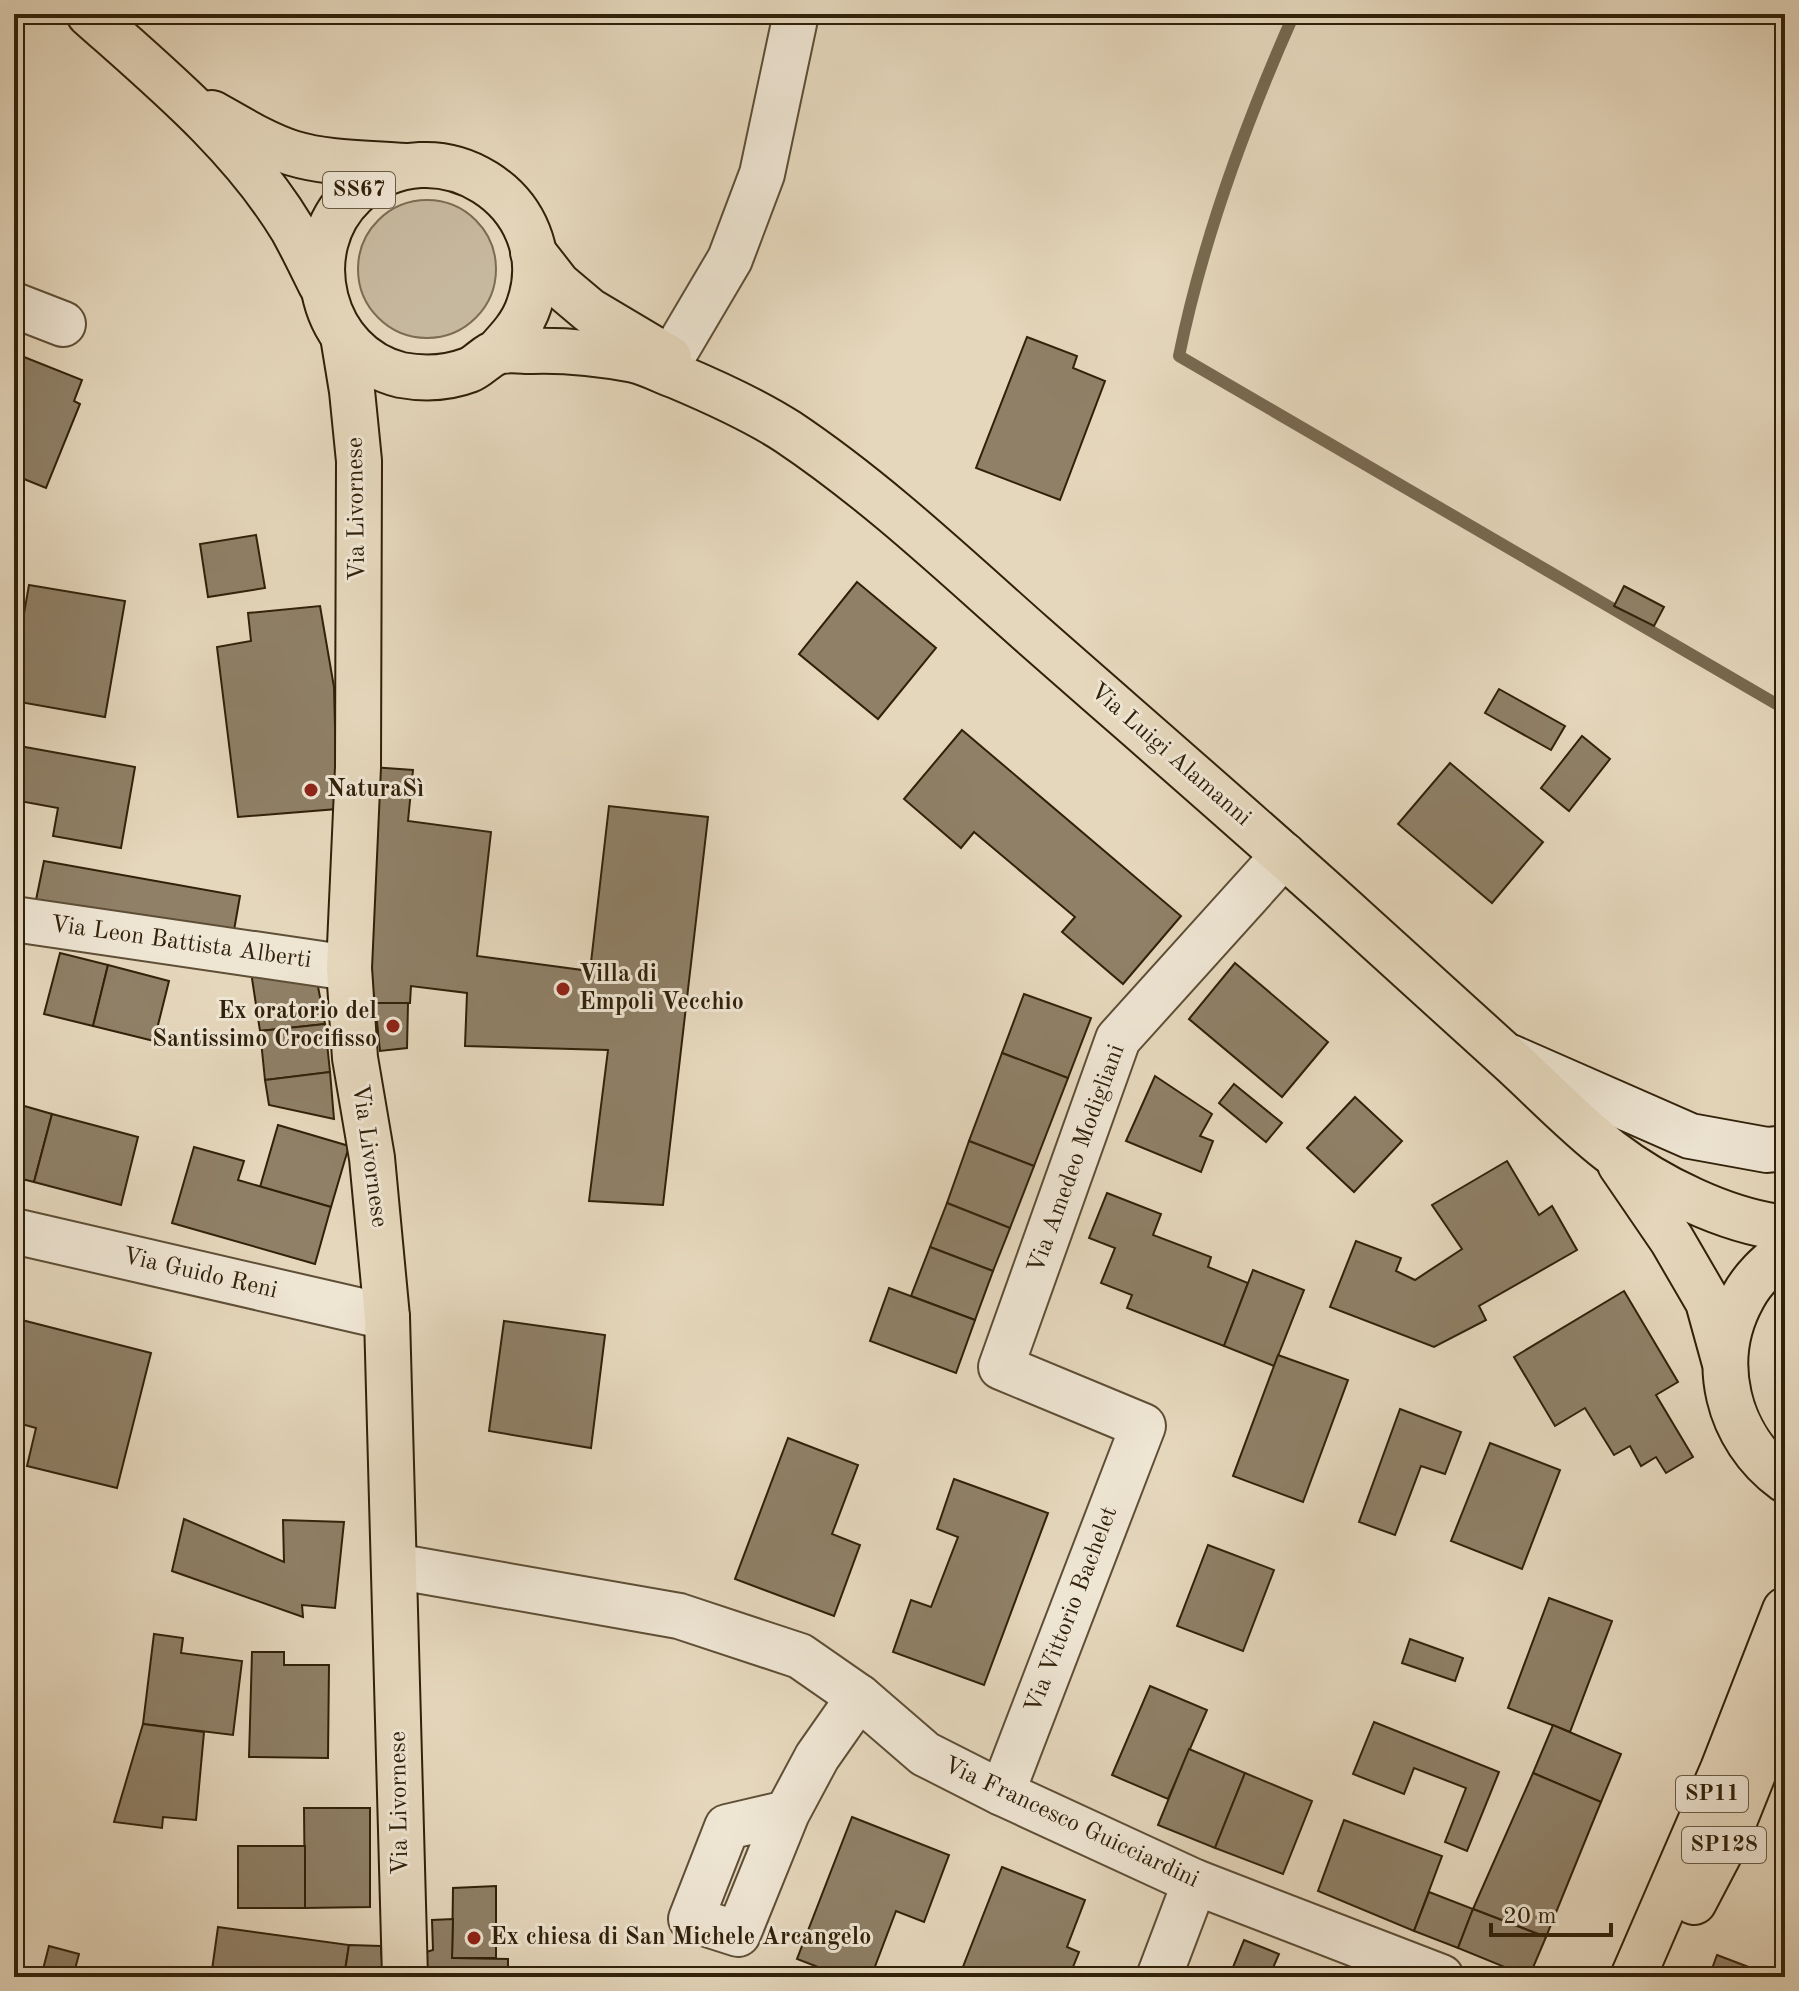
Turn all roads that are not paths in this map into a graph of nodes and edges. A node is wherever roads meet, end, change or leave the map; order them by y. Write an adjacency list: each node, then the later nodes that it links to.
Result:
1 (89, 14): 3 (main road, Via Livornese / SS67)
2 (796, 14): 11 (street)
3 (176, 91): 4 (main road, Via Livornese / SS67); 6 (main road, Via Livornese / SS67)
4 (406, 166): 5 (main road, Via Livornese / SS67); 6 (main road, Via Livornese / SS67)
5 (533, 252): 10 (main road, Via Livornese / SS67); 11 (main road, Via Luigi Alamanni)
6 (321, 285): 9 (main road, Via Livornese / SS67)
7 (14, 305): 8 (street)
8 (63, 324)
9 (343, 336): 10 (main road, Via Livornese / SS67); 15 (main road, Via Livornese)
10 (497, 352): 12 (main road, Via Luigi Alamanni)
11 (671, 359): 12 (main road, Via Luigi Alamanni)
12 (704, 388): 13 (main road, Via Luigi Alamanni)
13 (1284, 855): 16 (main road, Via Luigi Alamanni); 24 (street, Via Amedeo Modigliani)
14 (14, 919): 15 (street, Via Leon Battista Alberti)
15 (349, 968): 22 (main road, Via Livornese)
16 (1504, 1054): 17 (street); 18 (main road, Via Luigi Alamanni)
17 (1785, 1148)
18 (1612, 1152): 19 (main road, Via Luigi Alamanni); 23 (main road, Via Luigi Alamanni)
19 (1785, 1228)
20 (14, 1231): 22 (street, Via Guido Reni)
21 (1785, 1251): 23 (main road)
22 (387, 1317): 26 (main road, Via Livornese)
23 (1725, 1362): 25 (main road)
24 (1143, 1426): 30 (street, Via Vittorio Bachelet)
25 (1785, 1480)
26 (394, 1566): 28 (street, Via Francesco Guicciardini); 33 (main road, Via Livornese)
27 (1785, 1610): 36 (main road, SP11)
28 (859, 1697): 30 (street, Via Francesco Guicciardini); 31 (street)
29 (1785, 1707): 37 (main road, SP128)
30 (1002, 1793): 32 (street, Via Francesco Guicciardini)
31 (787, 1813)
32 (1195, 1882): 34 (street); 35 (street, Via Francesco Guicciardini)
33 (405, 1977)
34 (1159, 1977)
35 (1441, 1977)
36 (1633, 1977)
37 (1651, 1977)

